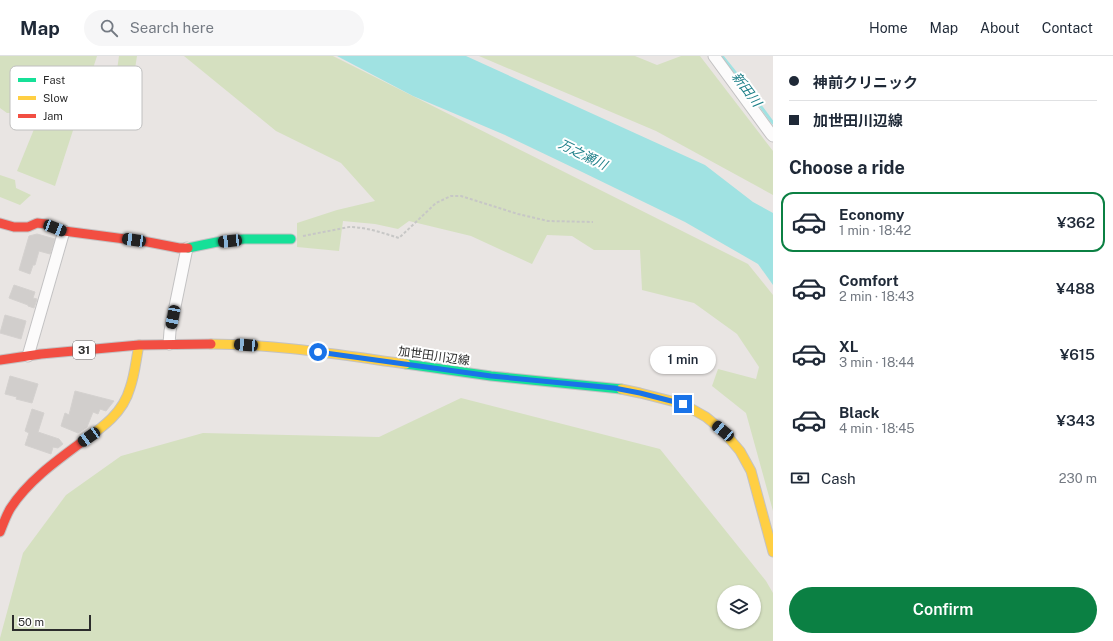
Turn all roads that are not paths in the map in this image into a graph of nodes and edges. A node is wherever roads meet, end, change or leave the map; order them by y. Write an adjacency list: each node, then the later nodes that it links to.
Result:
1 (714, 56): 2 (street)
2 (773, 136)
3 (0, 223): 4 (main road)
4 (64, 231): 6 (main road); 9 (street)
5 (291, 239): 6 (main road)
6 (187, 248): 7 (street)
7 (169, 344): 8 (main road, 加世田川辺線 / 31); 12 (main road, 加世田川辺線 / 31)
8 (139, 345): 9 (main road, 加世田川辺線 / 31); 11 (main road)
9 (28, 356): 10 (main road, 加世田川辺線 / 31)
10 (0, 360)
11 (0, 532)
12 (773, 552)

